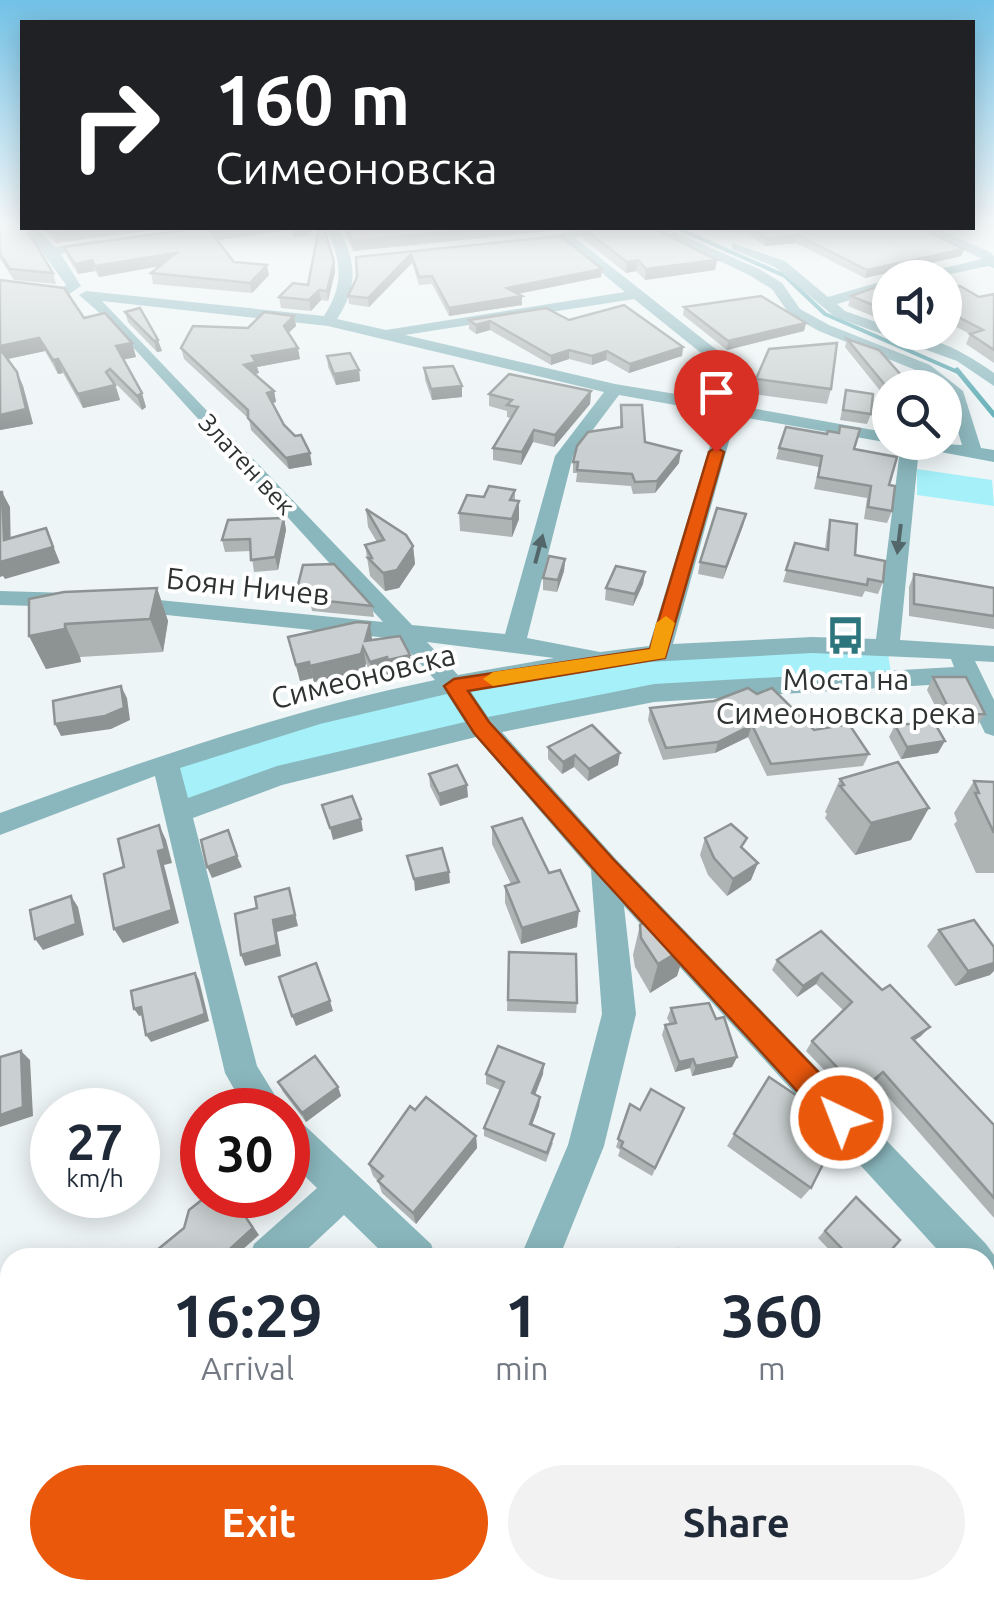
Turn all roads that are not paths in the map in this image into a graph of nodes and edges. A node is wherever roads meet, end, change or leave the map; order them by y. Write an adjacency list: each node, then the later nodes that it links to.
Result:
1 (88, 297): 25 (street, Златен век)
2 (101, 297): 11 (street)
3 (213, 297): 11 (street)
4 (344, 297): 12 (street)
5 (621, 297): 14 (street)
6 (641, 297): 18 (street)
7 (784, 297): 21 (street)
8 (819, 297): 10 (street)
9 (843, 297): 10 (street)
10 (824, 302): 13 (street)
11 (205, 308): 12 (street)
12 (328, 320): 14 (street)
13 (872, 325)
14 (383, 333): 17 (street)
15 (941, 350): 16 (street)
16 (994, 382)
17 (614, 389): 18 (street); 26 (street, one-way to 17)
18 (737, 409): 19 (street); 28 (street)
19 (872, 435)
20 (962, 450): 21 (street)
21 (973, 452): 22 (street)
22 (994, 456)
23 (912, 460): 27 (street, one-way to 27)
24 (0, 598): 25 (street, Боян Ничев)
25 (406, 634): 26 (street, Боян Ничев); 32 (street, Златен век)
26 (514, 644): 30 (street, Боян Ничев)
27 (886, 648): 28 (street, Симеоновска); 31 (street, Симеоновска)
28 (658, 654): 30 (street, Симеоновска)
29 (994, 654): 31 (street, Симеоновска)
30 (608, 661): 32 (street, Симеоновска)
31 (965, 663): 33 (street); 34 (street)
32 (454, 686): 33 (street); 35 (street, Симеоновска)
33 (482, 727): 36 (street); 38 (street)
34 (994, 727)
35 (165, 762): 36 (street); 37 (street, Симеоновска)
36 (177, 813): 39 (street)
37 (0, 824)
38 (606, 866): 44 (street); 45 (street)
39 (252, 1088)
40 (310, 1157): 41 (street)
41 (343, 1190): 42 (street); 43 (street)
42 (279, 1248)
43 (406, 1248)
44 (543, 1248)
45 (963, 1248)

